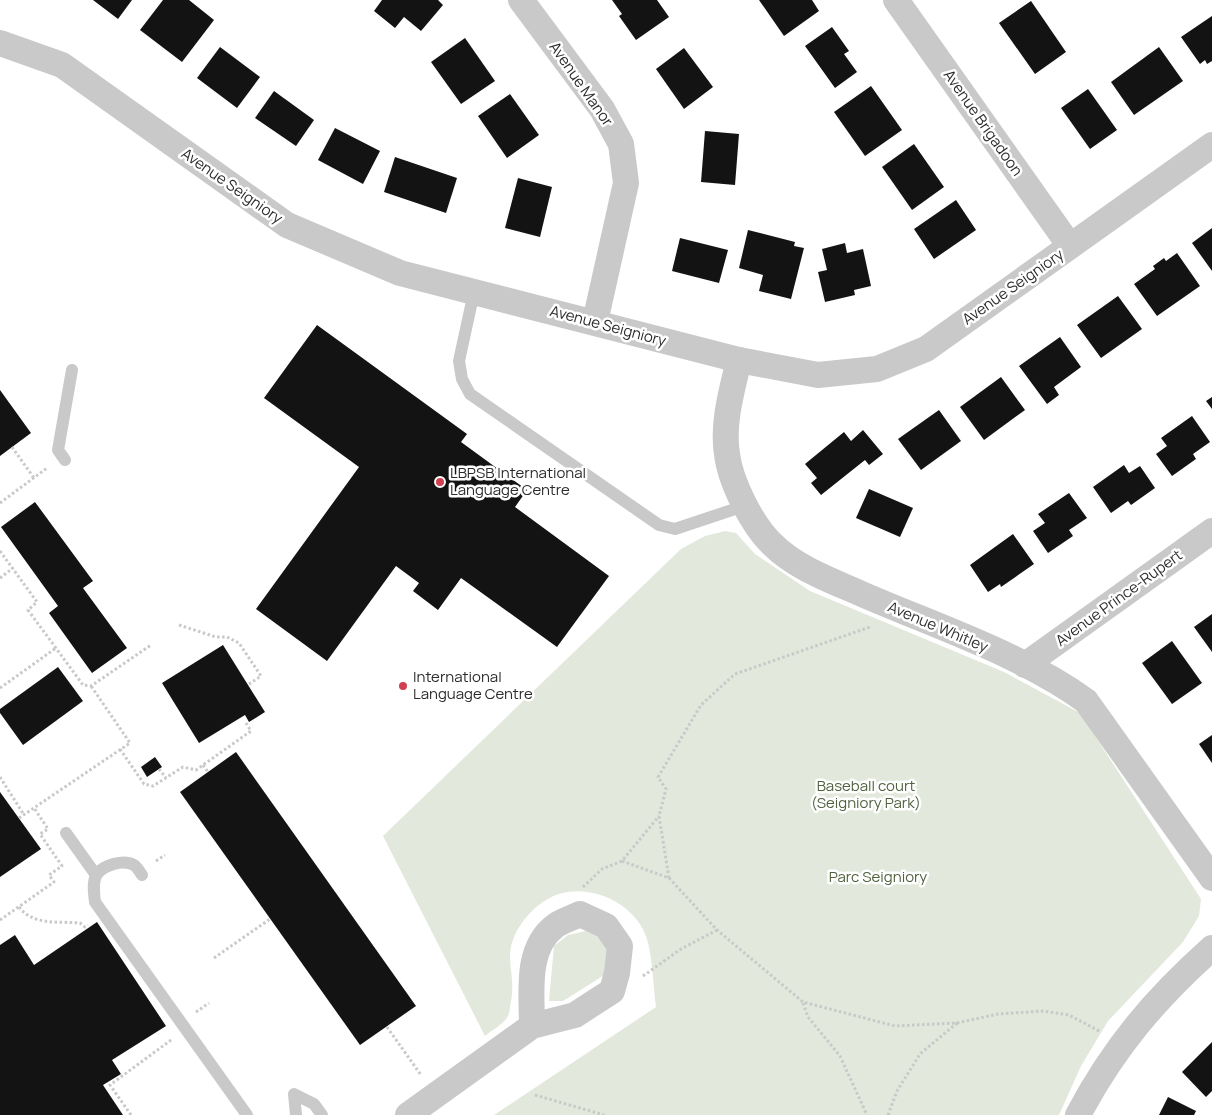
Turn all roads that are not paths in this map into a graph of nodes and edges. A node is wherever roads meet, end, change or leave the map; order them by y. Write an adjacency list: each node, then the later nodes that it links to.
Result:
1 (521, 0): 7 (street, Avenue Manor)
2 (896, 0): 5 (street, Avenue Brigadoon)
3 (0, 43): 6 (street, Avenue Seigniory)
4 (1212, 145): 5 (street, Avenue Seigniory)
5 (1070, 246): 8 (street, Avenue Seigniory)
6 (474, 292): 7 (street, Avenue Seigniory); 11 (lane)
7 (595, 322): 8 (street, Avenue Seigniory)
8 (738, 360): 11 (street, Avenue Whitley)
9 (72, 370): 10 (lane)
10 (65, 460)
11 (744, 506): 13 (street, Avenue Whitley)
12 (1212, 531): 13 (street, Avenue Prince-Rupert)
13 (1025, 665): 17 (street, Avenue Whitley)
14 (66, 833): 15 (lane)
15 (96, 875): 16 (lane); 20 (lane)
16 (142, 875)
17 (1212, 878)
18 (1212, 948): 24 (street)
19 (532, 1026): 23 (street)
20 (248, 1115)
21 (296, 1115): 22 (lane)
22 (322, 1115)
23 (408, 1115)
24 (1078, 1115)

